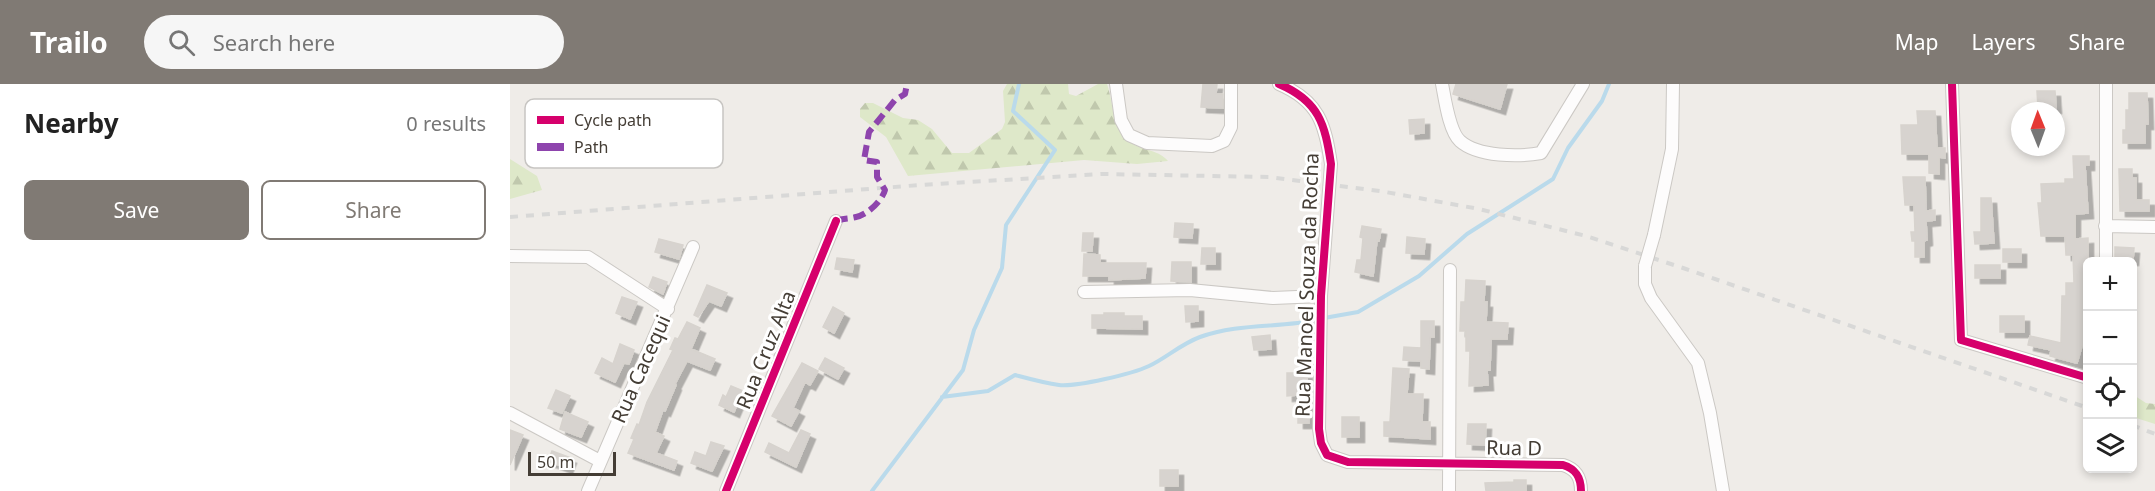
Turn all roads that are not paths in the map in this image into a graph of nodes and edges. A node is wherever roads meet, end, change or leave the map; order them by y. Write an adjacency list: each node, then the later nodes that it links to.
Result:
1 (1116, 84): 2 (street)
2 (1231, 84)
3 (1279, 84): 17 (street, Rua Manoel Souza da Rocha)
4 (1442, 84): 5 (street)
5 (1583, 84)
6 (1673, 84): 27 (street, bridge)
7 (1952, 84): 19 (street)
8 (2106, 84): 10 (street)
9 (836, 221): 24 (street, Rua Cruz Alta)
10 (2106, 226): 11 (street); 14 (street)
11 (2155, 226)
12 (693, 247): 18 (street, Rua Cacequi)
13 (510, 256): 18 (street)
14 (2106, 257)
15 (1450, 270): 22 (street)
16 (1084, 292): 17 (street)
17 (1321, 296): 22 (street, Rua Manoel Souza da Rocha)
18 (668, 309): 21 (street, Rua Cacequi)
19 (2083, 377)
20 (510, 413): 21 (street)
21 (600, 461): 23 (street, Rua Cacequi)
22 (1449, 464): 25 (street); 26 (street, Rua D)
23 (588, 491)
24 (726, 491)
25 (1449, 491)
26 (1581, 491)
27 (1723, 491)

